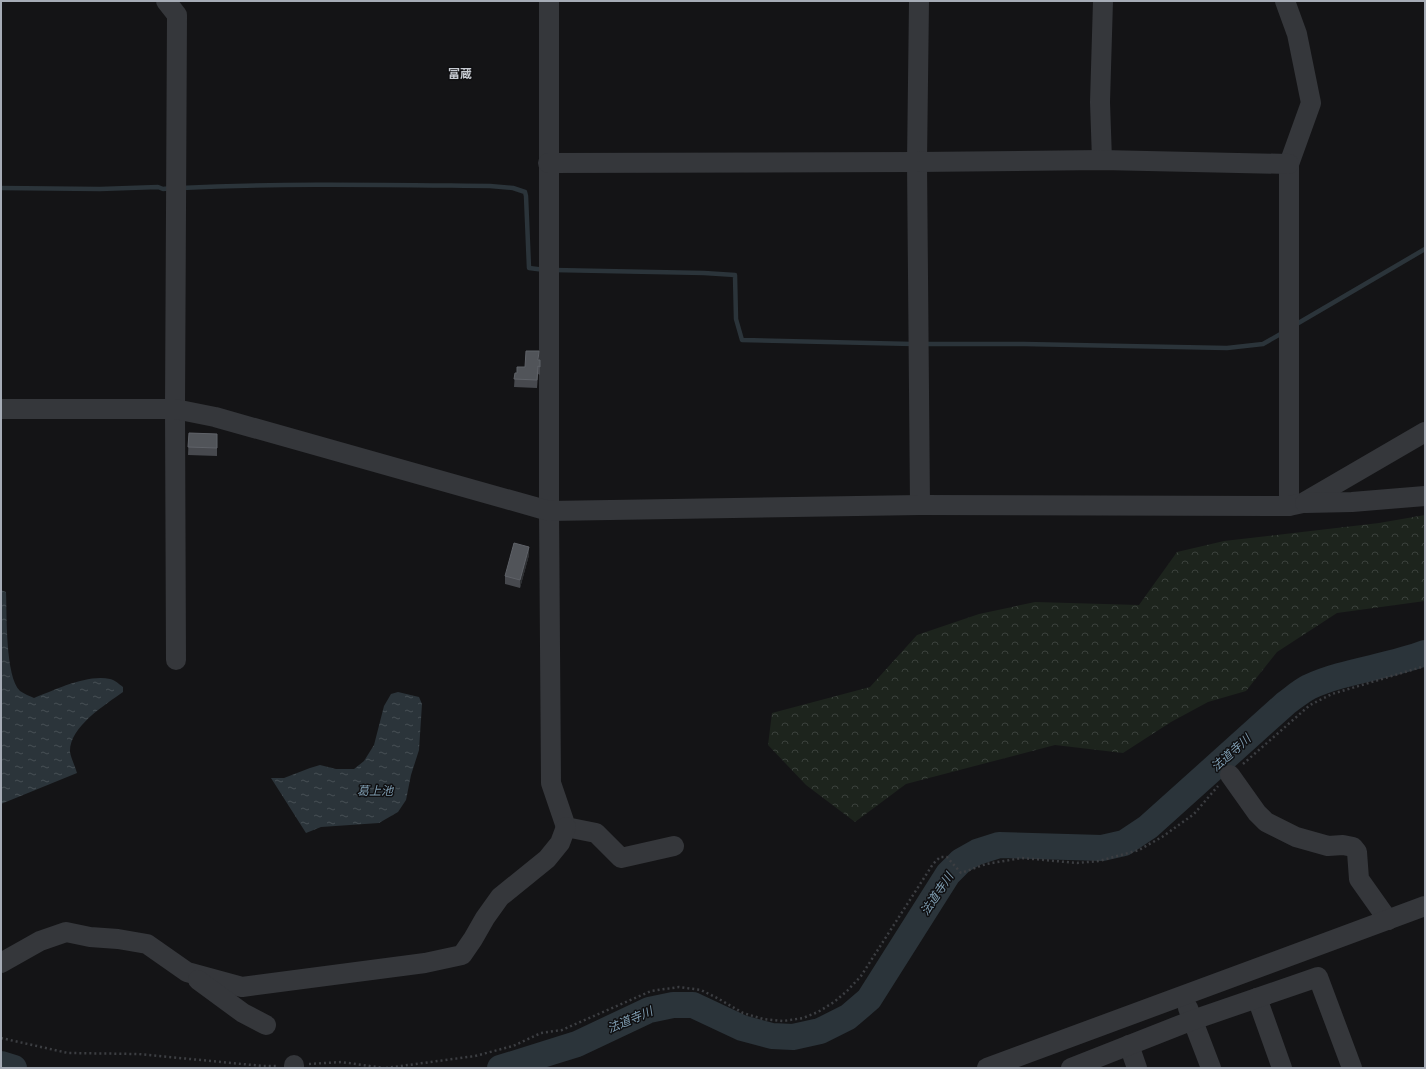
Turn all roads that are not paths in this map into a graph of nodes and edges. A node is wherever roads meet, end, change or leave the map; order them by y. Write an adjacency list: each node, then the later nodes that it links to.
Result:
1 (166, 1): 11 (street)
2 (549, 1): 8 (street)
3 (919, 1): 7 (street)
4 (1103, 1): 6 (street)
5 (1285, 1): 9 (street)
6 (1102, 160): 7 (street); 9 (street)
7 (917, 162): 8 (street); 14 (street)
8 (548, 163): 16 (street)
9 (1289, 164): 15 (street)
10 (1, 409): 11 (street)
11 (175, 409): 16 (street); 17 (street)
12 (1425, 432): 15 (street)
13 (1425, 496): 15 (street)
14 (920, 505): 15 (street); 16 (street)
15 (1296, 505)
16 (549, 511): 19 (street)
17 (176, 660)
18 (1230, 775): 22 (street)
19 (566, 827): 20 (street); 24 (street)
20 (674, 846)
21 (1425, 906): 22 (street)
22 (1388, 920): 25 (street)
23 (1, 963): 24 (street)
24 (187, 972): 28 (street)
25 (1183, 995): 27 (street); 29 (street)
26 (1257, 998): 27 (street); 31 (street); 36 (street)
27 (1192, 1020): 30 (street); 35 (street)
28 (266, 1025)
29 (1052, 1044): 32 (street); 33 (street)
30 (1129, 1045): 33 (street); 34 (street)
31 (1348, 1067)
32 (987, 1068)
33 (1063, 1068)
34 (1137, 1068)
35 (1211, 1068)
36 (1282, 1068)

